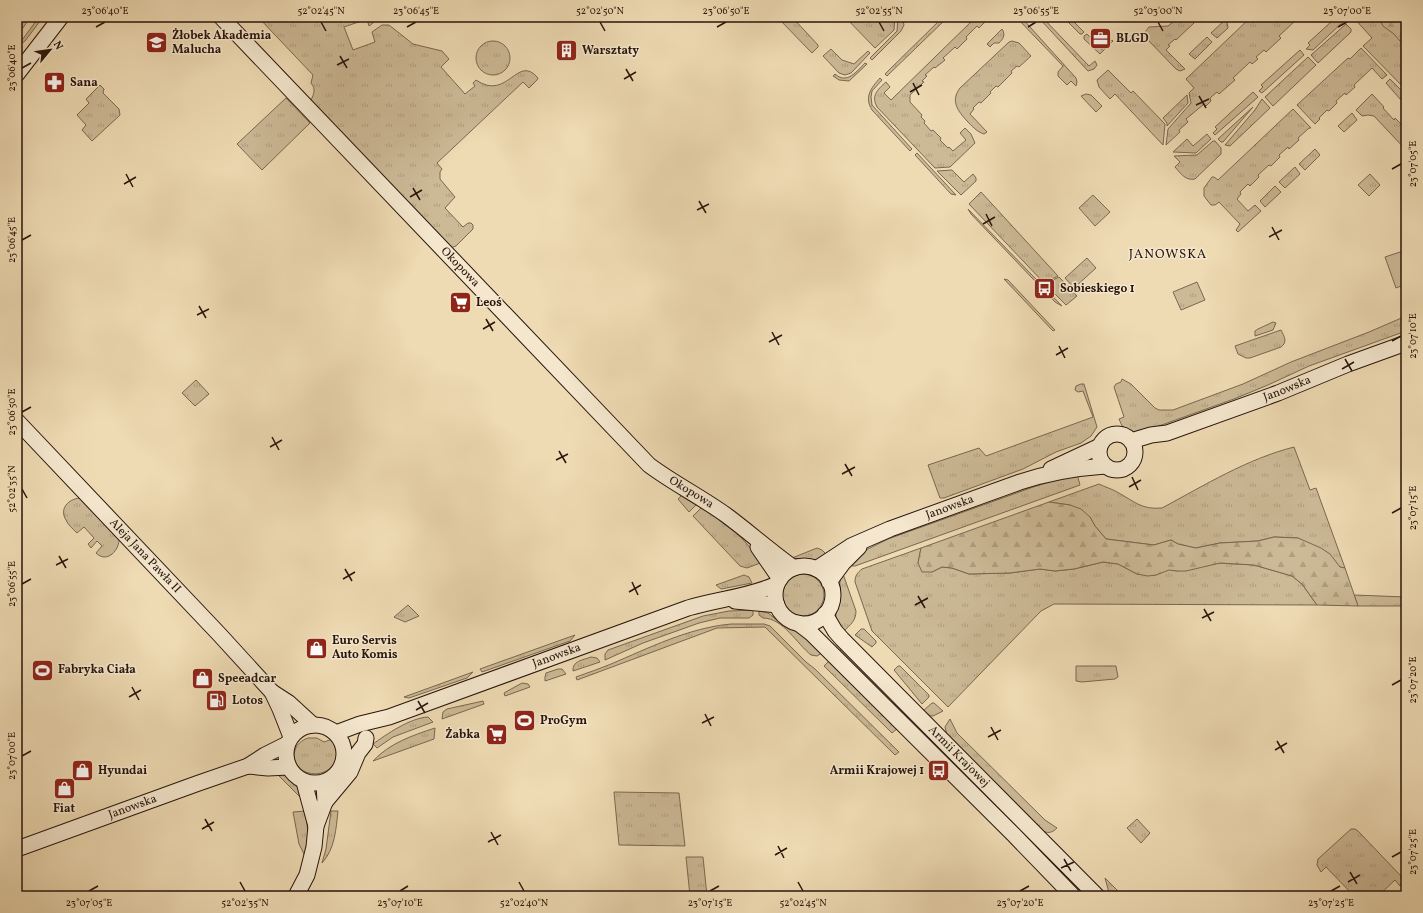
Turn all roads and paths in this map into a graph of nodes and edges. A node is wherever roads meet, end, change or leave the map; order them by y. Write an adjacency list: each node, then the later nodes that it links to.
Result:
1 (48, 17): 4 (street)
2 (61, 17): 5 (street)
3 (221, 17): 12 (street, Okopowa)
4 (17, 57)
5 (17, 74)
6 (1406, 343): 8 (street, Janowska)
7 (17, 421): 22 (street, Aleja Jana Pawła II)
8 (1133, 445): 9 (street); 10 (street)
9 (1100, 446): 10 (street); 11 (street, Janowska)
10 (1105, 466): 11 (street, Janowska)
11 (1034, 477): 13 (street, Janowska)
12 (748, 533): 14 (street, Okopowa); 16 (street, Okopowa)
13 (866, 540): 15 (street, Janowska); 17 (street, Janowska)
14 (794, 568): 15 (street); 16 (street)
15 (816, 569): 17 (street)
16 (778, 582): 18 (street, Janowska); 19 (street)
17 (830, 582): 20 (street)
18 (726, 600): 19 (street, Janowska); 23 (street, Janowska)
19 (777, 605): 21 (street)
20 (825, 614): 21 (street); 38 (street, Armii Krajowej)
21 (798, 622): 37 (street, Armii Krajowej)
22 (272, 692): 24 (street, Aleja Jana Pawła II); 27 (street, Aleja Jana Pawła II)
23 (390, 717): 25 (street, Janowska); 26 (street, Janowska)
24 (313, 725): 25 (street); 27 (street)
25 (336, 733): 28 (street)
26 (366, 738): 28 (street, Janowska); 33 (street)
27 (289, 741): 29 (street, Janowska); 30 (street)
28 (344, 749): 32 (street)
29 (248, 766): 30 (street, Janowska); 35 (street, Janowska)
30 (288, 767): 31 (street)
31 (304, 782): 32 (street); 34 (street)
32 (324, 783): 33 (street)
33 (325, 802): 34 (street)
34 (316, 826): 36 (street)
35 (17, 849)
36 (296, 896)
37 (1073, 896)
38 (1097, 896)

